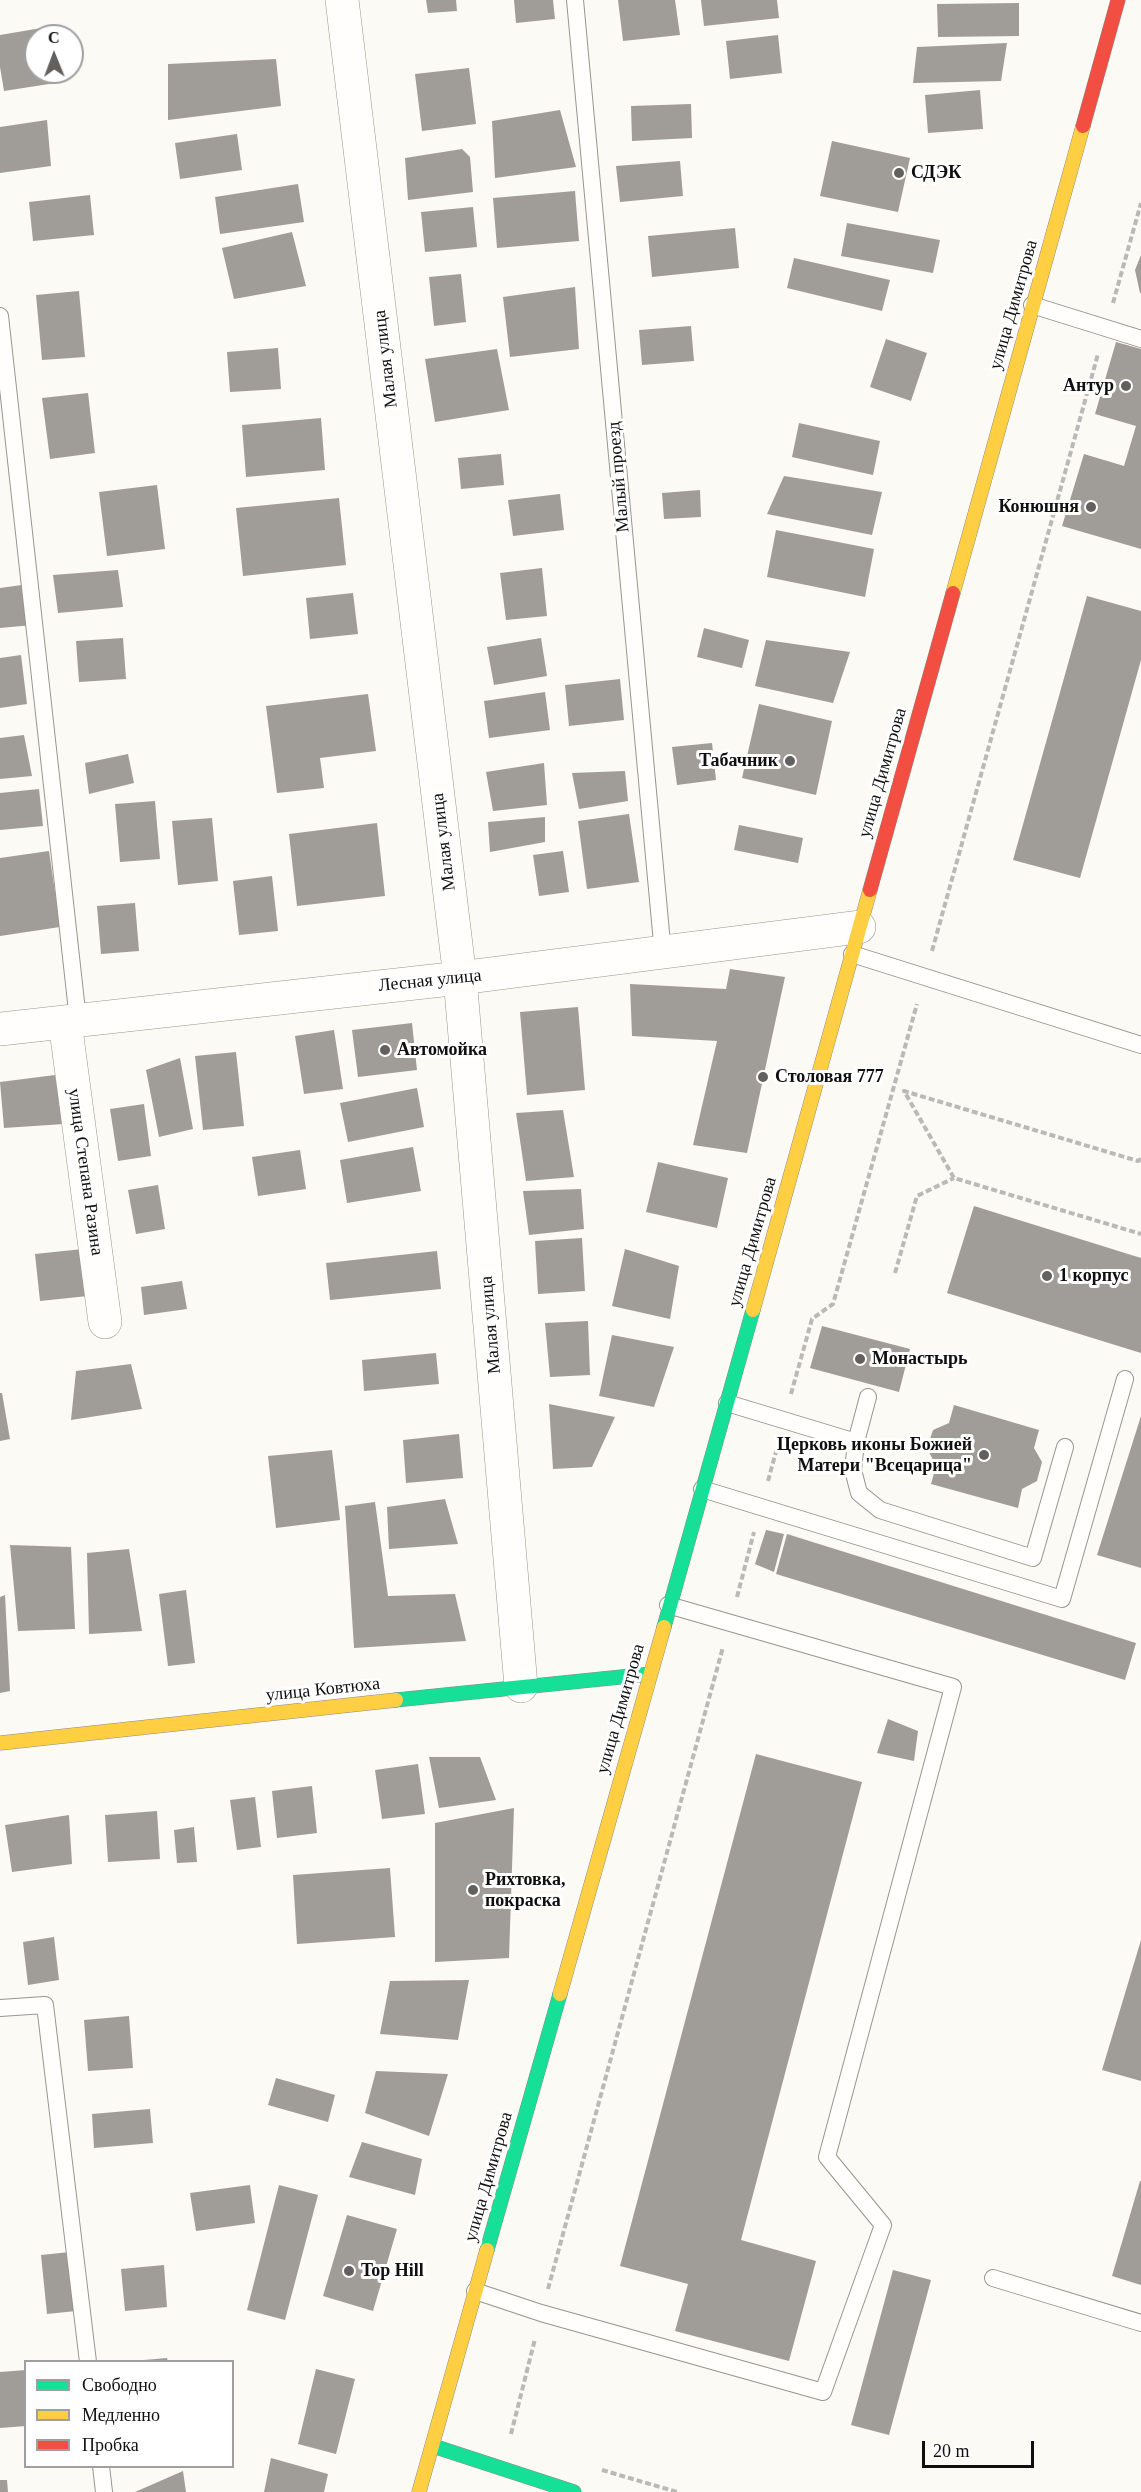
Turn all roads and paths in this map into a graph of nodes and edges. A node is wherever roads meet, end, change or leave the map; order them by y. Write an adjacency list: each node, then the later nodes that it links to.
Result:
1 (342, 0): 12 (street, Малая улица)
2 (574, 0): 10 (lane, Малый проезд)
3 (1118, 0): 5 (street, улица Димитрова)
4 (1141, 203): 7 (path)
5 (1032, 305): 7 (lane); 9 (street, улица Димитрова)
6 (0, 316): 13 (lane)
7 (1106, 328): 8 (lane); 11 (path)
8 (1141, 339)
9 (855, 941): 10 (street, Лесная улица); 11 (lane); 25 (street, улица Димитрова)
10 (663, 954): 12 (street, Лесная улица)
11 (925, 977): 15 (lane); 16 (path)
12 (460, 978): 13 (street, Лесная улица); 34 (street, Малая улица)
13 (71, 1021): 14 (street, Лесная улица); 22 (street, улица Степана Разина)
14 (0, 1029)
15 (1141, 1045)
16 (894, 1089): 17 (path); 26 (path)
17 (904, 1091): 18 (path); 19 (path)
18 (1141, 1160)
19 (954, 1178): 20 (path); 21 (path)
20 (1141, 1234)
21 (894, 1272)
22 (105, 1322)
23 (1125, 1379): 30 (lane)
24 (868, 1397): 27 (lane)
25 (727, 1403): 26 (lane); 29 (street, улица Димитрова)
26 (784, 1420): 27 (lane); 30 (path)
27 (856, 1442): 28 (lane)
28 (1065, 1447)
29 (702, 1488): 30 (lane); 31 (street, улица Димитрова)
30 (760, 1507): 32 (path)
31 (668, 1605): 32 (lane); 33 (street, улица Димитрова)
32 (730, 1622): 39 (path); 39 (lane)
33 (650, 1674): 34 (street, улица Ковтюха); 38 (street, улица Димитрова)
34 (521, 1686): 35 (street, улица Ковтюха)
35 (0, 1743)
36 (0, 2008): 41 (lane)
37 (993, 2278): 40 (lane)
38 (475, 2291): 39 (lane); 42 (street, улица Димитрова)
39 (541, 2313): 44 (path)
40 (1141, 2323)
41 (88, 2360)
42 (433, 2446): 44 (street); 46 (street, улица Димитрова)
43 (101, 2468): 45 (lane)
44 (503, 2469): 47 (street)
45 (104, 2492)
46 (419, 2492)
47 (574, 2492)

